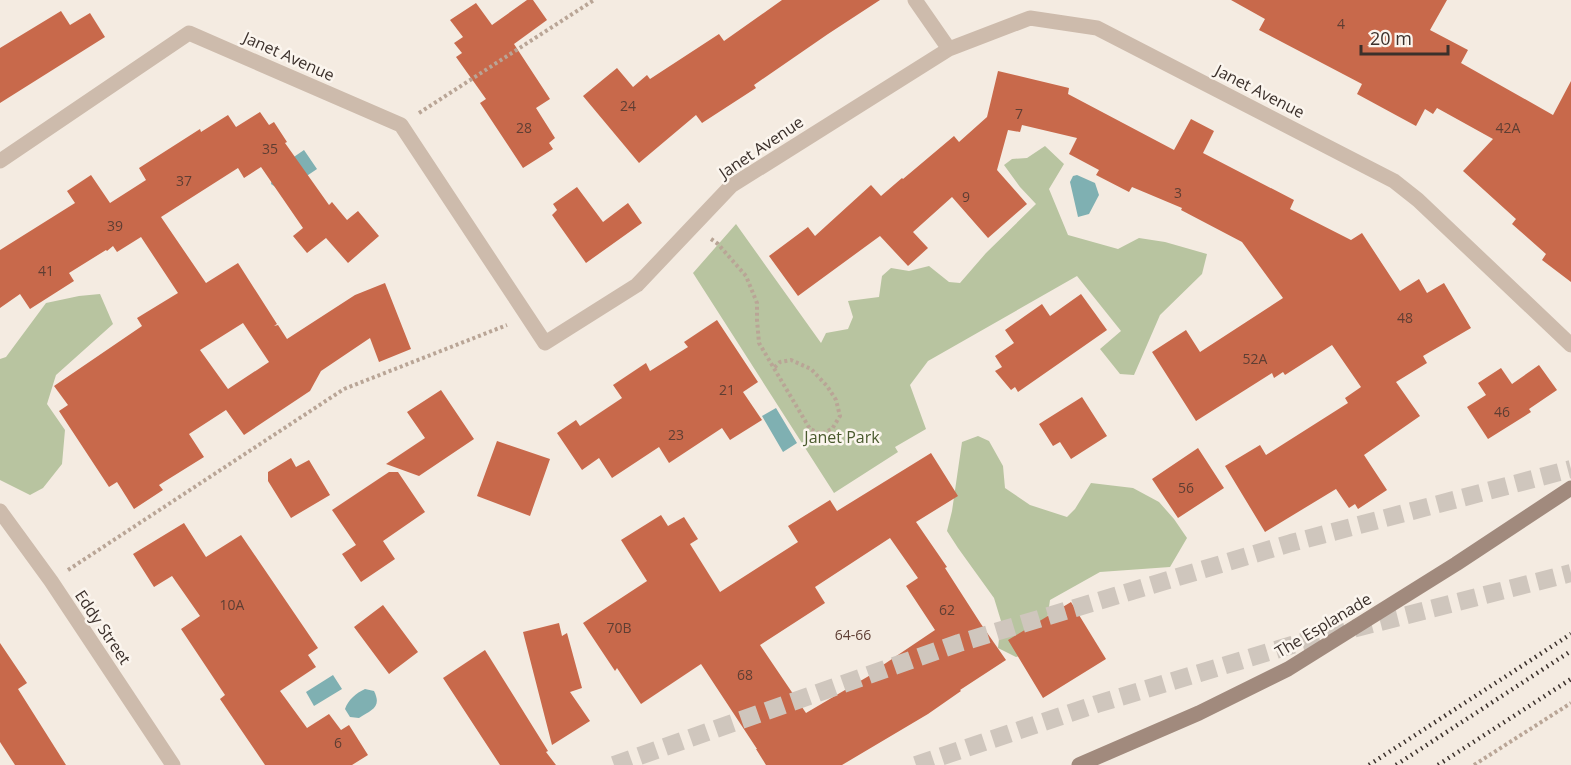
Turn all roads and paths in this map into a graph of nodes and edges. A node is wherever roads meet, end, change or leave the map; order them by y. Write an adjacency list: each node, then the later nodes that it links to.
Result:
1 (594, 0): 4 (path)
2 (915, 0): 3 (street)
3 (949, 49): 6 (street, Janet Avenue); 8 (street, Janet Avenue)
4 (401, 125): 5 (street, Janet Avenue); 7 (street, Janet Avenue)
5 (0, 161)
6 (695, 225): 7 (street, Janet Avenue); 9 (path)
7 (527, 317): 12 (path)
8 (1571, 345)
9 (774, 368): 9 (path)
10 (1571, 488): 15 (main road, The Esplanade)
11 (0, 511): 12 (street, Eddy Street)
12 (51, 581): 14 (street, Eddy Street)
13 (1571, 703): 16 (path)
14 (173, 765)
15 (1079, 765)
16 (1474, 765)

